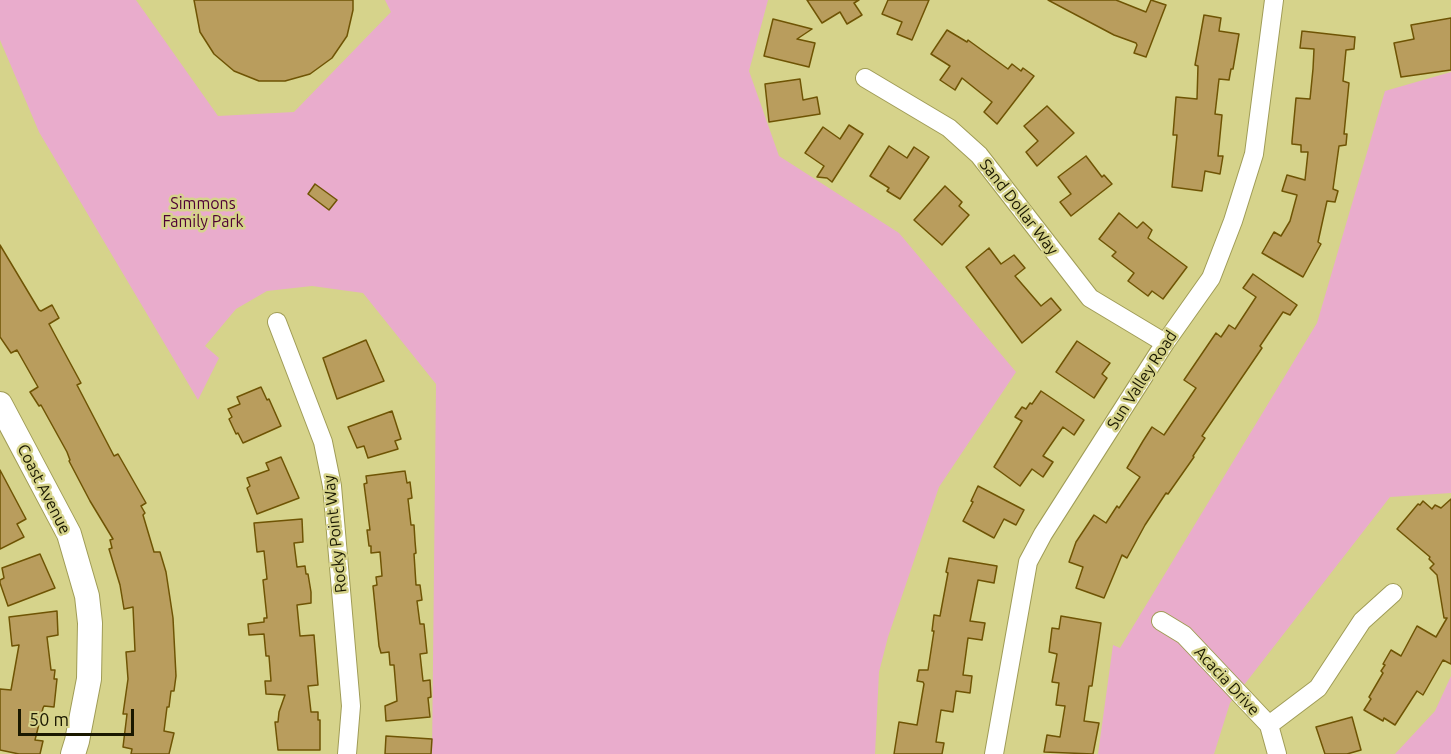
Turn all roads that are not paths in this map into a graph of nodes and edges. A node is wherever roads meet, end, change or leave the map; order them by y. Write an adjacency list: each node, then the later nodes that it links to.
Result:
1 (1274, 0): 4 (street, Sun Valley Road)
2 (865, 78): 4 (street, Sand Dollar Way)
3 (277, 322): 10 (street, Rocky Point Way)
4 (1165, 343): 11 (street, Sun Valley Road)
5 (0, 404): 9 (street, Coast Avenue)
6 (1393, 593): 8 (street)
7 (1161, 621): 8 (street, Acacia Drive)
8 (1269, 725): 12 (street, Acacia Drive)
9 (73, 754)
10 (347, 754)
11 (994, 754)
12 (1277, 754)

